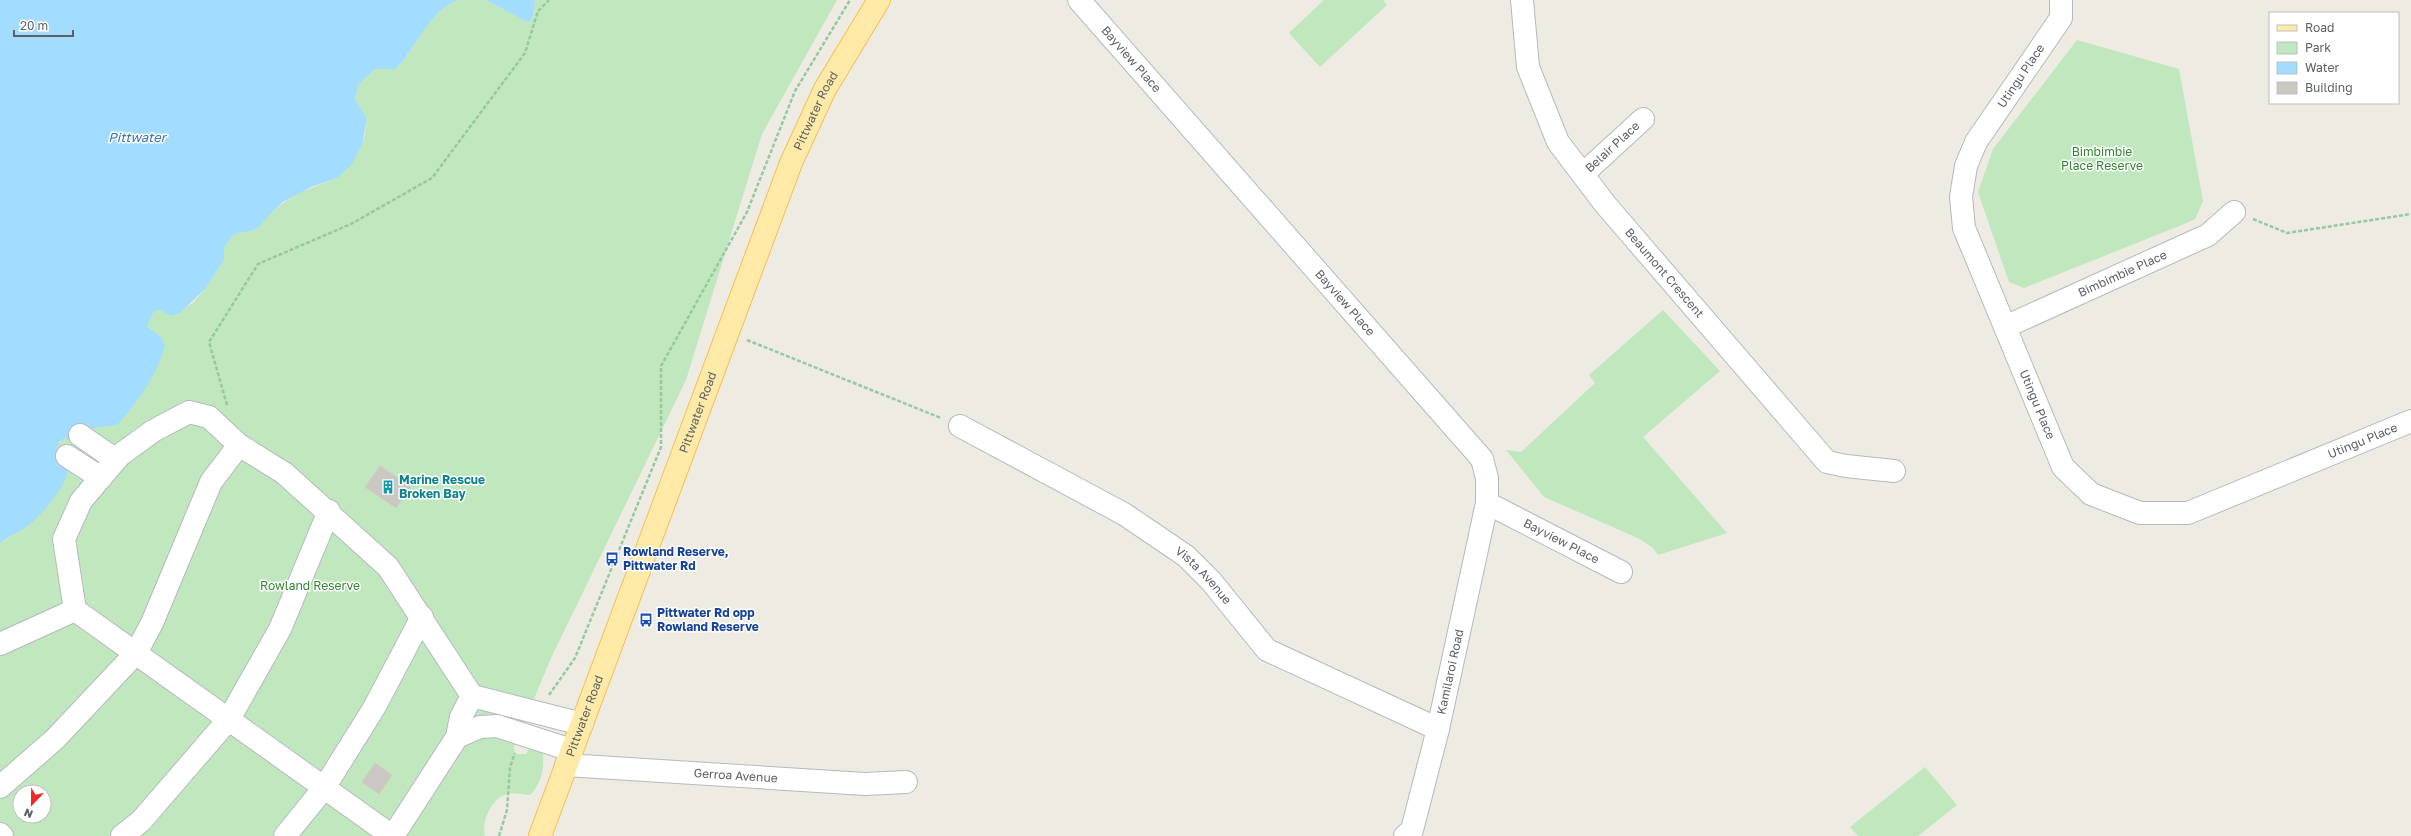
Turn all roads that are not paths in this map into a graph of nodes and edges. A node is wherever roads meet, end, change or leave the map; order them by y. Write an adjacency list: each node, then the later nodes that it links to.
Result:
1 (879, 0): 26 (main road, Pittwater Road)
2 (1079, 0): 17 (street, Bayview Place)
3 (1522, 0): 6 (street, Beaumont Crescent)
4 (2061, 0): 8 (street, Utingu Place)
5 (1642, 119): 6 (street, Belair Place)
6 (1583, 174): 15 (street, Beaumont Crescent)
7 (2234, 212): 8 (street, Bimbimbie Place)
8 (2005, 327): 9 (street, Utingu Place)
9 (2411, 420)
10 (960, 426): 27 (street, Vista Avenue)
11 (80, 435): 14 (street)
12 (239, 445): 14 (street); 18 (street); 23 (street)
13 (67, 456): 16 (street)
14 (116, 460): 16 (street)
15 (1894, 471)
16 (101, 478): 20 (street)
17 (1487, 503): 19 (street, Bayview Place); 27 (street, Kamilaroi Road)
18 (329, 511): 21 (street); 25 (street)
19 (1621, 572)
20 (75, 610): 22 (street); 23 (street)
21 (422, 617): 24 (street); 32 (street)
22 (0, 644)
23 (136, 653): 25 (street); 31 (street)
24 (472, 696): 26 (street); 28 (street)
25 (229, 719): 32 (street); 35 (street)
26 (582, 724): 29 (main road, Pittwater Road)
27 (1438, 729): 39 (street, Kamilaroi Road)
28 (457, 737): 29 (street, Gerroa Avenue); 37 (street)
29 (569, 758): 30 (street, Gerroa Avenue); 38 (main road, Pittwater Road)
30 (906, 782)
31 (0, 787)
32 (324, 788): 36 (street); 37 (street)
33 (0, 834): 34 (street)
34 (2, 836)
35 (122, 836)
36 (285, 836)
37 (393, 836)
38 (540, 836)
39 (1404, 836)

